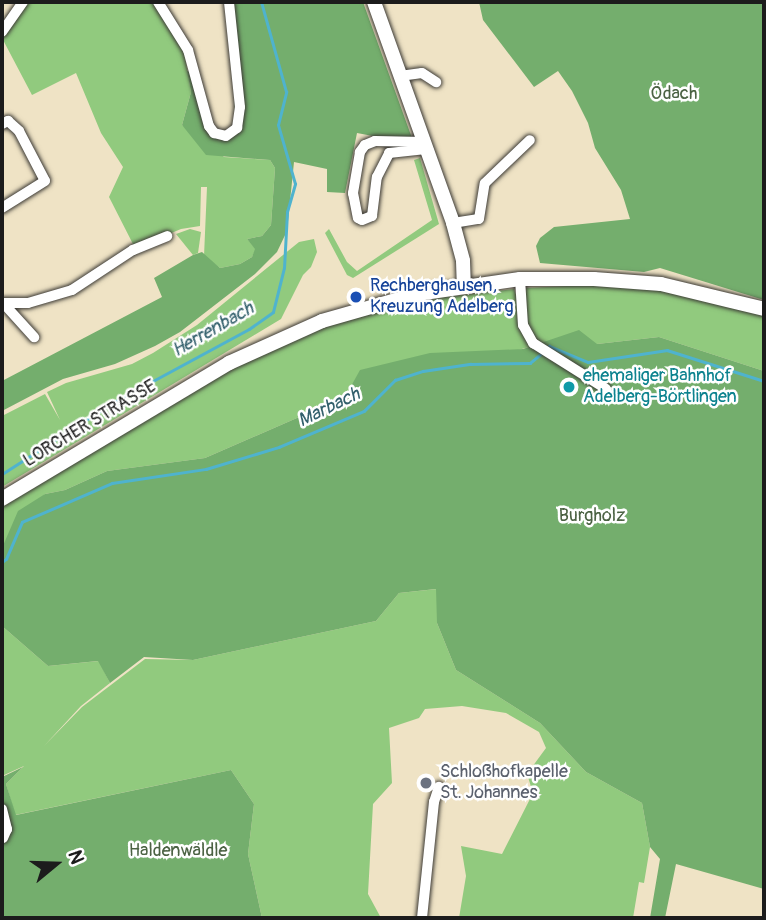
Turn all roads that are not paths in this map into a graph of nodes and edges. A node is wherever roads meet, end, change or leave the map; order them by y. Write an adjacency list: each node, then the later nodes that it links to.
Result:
1 (23, 2): 5 (street)
2 (158, 2): 3 (street)
3 (229, 2)
4 (374, 2): 6 (main road)
5 (2, 32)
6 (400, 76): 7 (street); 10 (main road)
7 (436, 82)
8 (2, 124): 11 (street)
9 (530, 140): 12 (street)
10 (425, 145): 10 (street); 12 (main road)
11 (2, 208)
12 (453, 223): 15 (main road)
13 (167, 236): 16 (street)
14 (520, 279): 15 (main road, LORCHER STRASSE); 17 (main road, LORCHER STRASSE); 19 (street)
15 (464, 286): 20 (main road, LORCHER STRASSE)
16 (3, 303): 18 (street)
17 (764, 309)
18 (34, 337)
19 (606, 389)
20 (2, 499)
21 (439, 787): 24 (street)
22 (2, 809): 23 (street)
23 (3, 838)
24 (422, 918)

